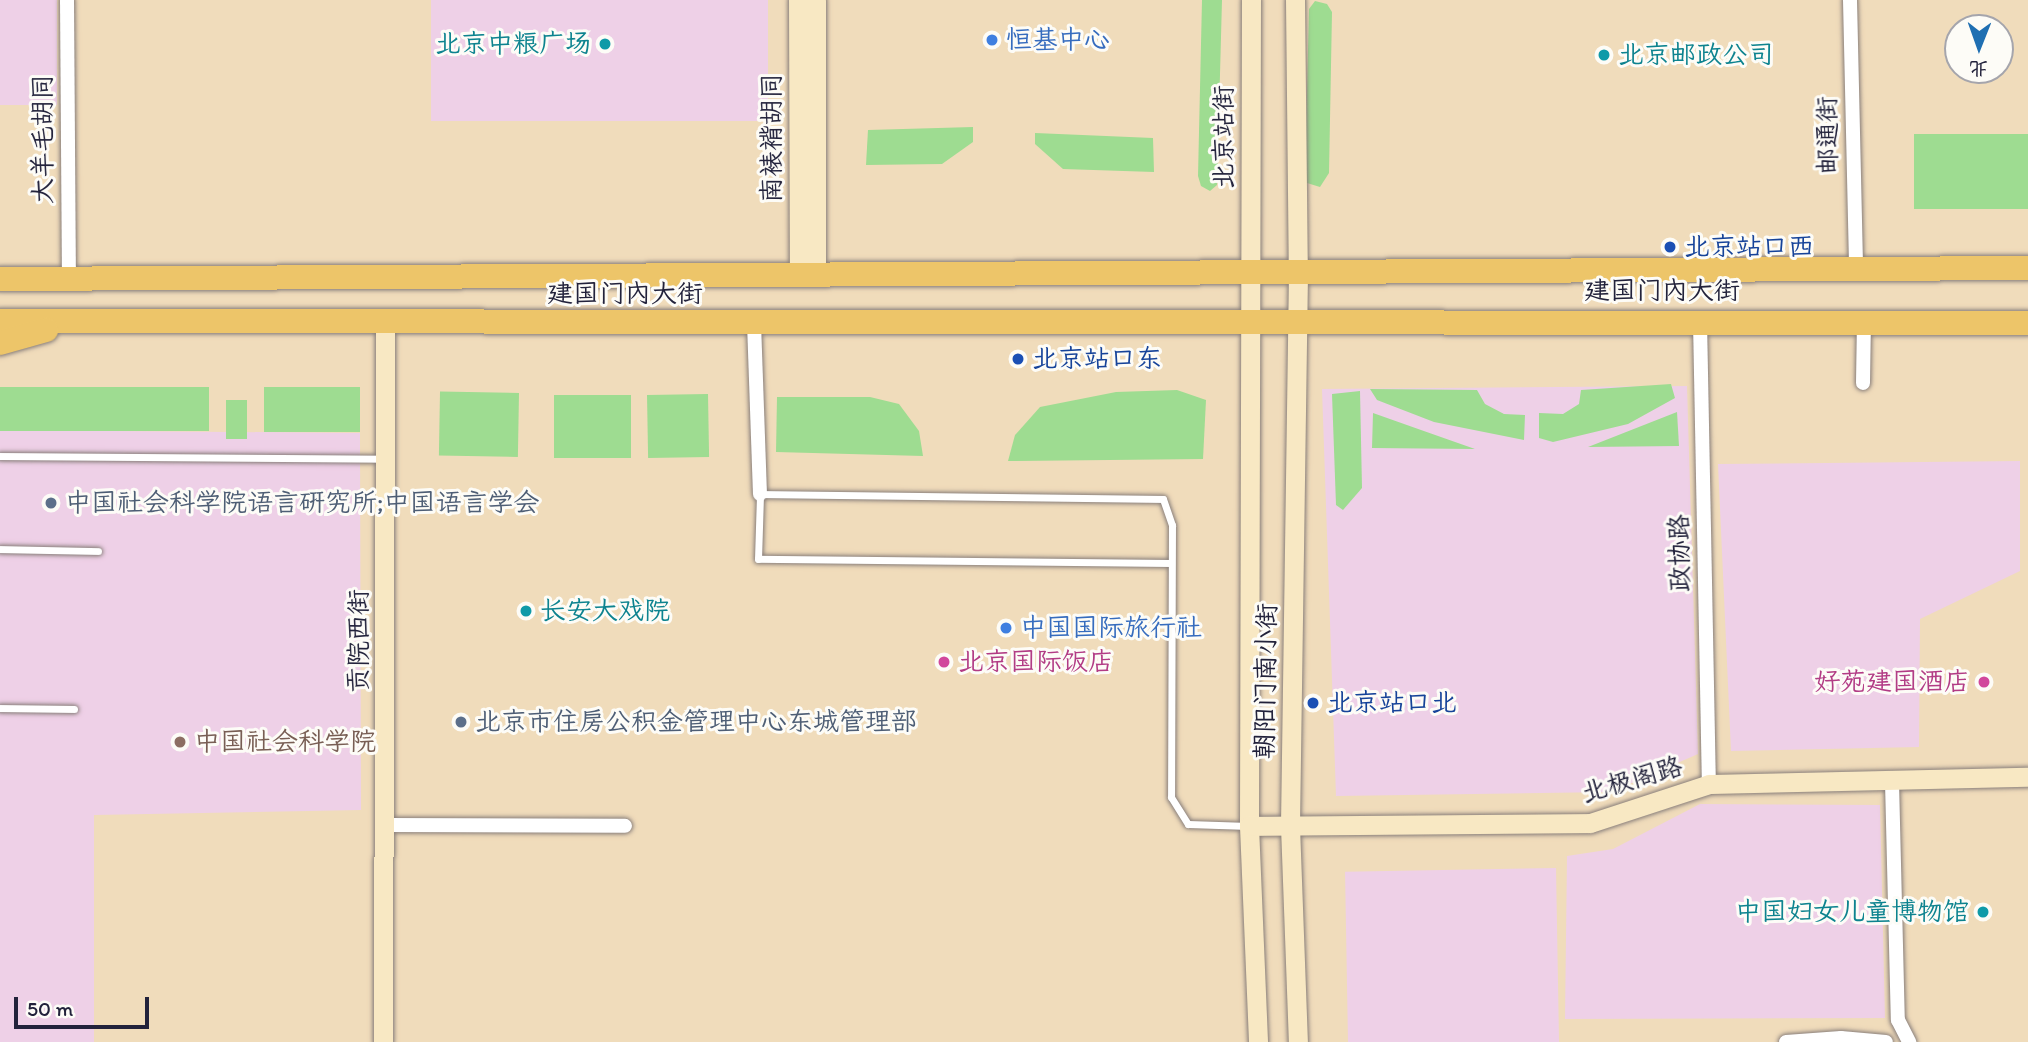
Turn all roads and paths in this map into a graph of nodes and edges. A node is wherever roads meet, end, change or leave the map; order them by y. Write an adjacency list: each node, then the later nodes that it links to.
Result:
1 (67, 0): 13 (street, 大羊毛胡同)
2 (798, 0): 12 (main road, 南裱褙胡同)
3 (816, 0): 12 (main road)
4 (1251, 0): 11 (main road, 北京站街)
5 (1296, 0): 10 (main road)
6 (1850, 0): 9 (street, 邮通街)
7 (0, 267): 13 (highway)
8 (2028, 268): 9 (highway, 建国门内大街)
9 (1856, 270): 10 (highway, 建国门内大街)
10 (1298, 273): 11 (highway, 建国门内大街); 18 (main road, 朝阳门南小街)
11 (1250, 274): 12 (highway, 建国门内大街); 17 (main road, 北京站街)
12 (807, 276): 13 (highway, 建国门内大街)
13 (69, 278): 14 (highway, 建国门内大街)
14 (0, 279)
15 (0, 321): 16 (highway, 建国门内大街)
16 (74, 321): 23 (highway, 建国门内大街); 24 (highway)
17 (1251, 321): 18 (highway, 建国门内大街); 21 (highway, 建国门内大街); 39 (main road, 朝阳门南小街)
18 (1296, 321): 19 (highway, 建国门内大街); 40 (main road, 朝阳门南小街)
19 (1700, 321): 20 (highway, 建国门内大街); 36 (street, 政协路)
20 (1864, 322): 22 (highway, 建国门内大街); 25 (street)
21 (754, 323): 23 (highway, 建国门内大街); 28 (street)
22 (2028, 323)
23 (385, 324): 27 (main road, 贡院西街)
24 (0, 344)
25 (1863, 383)
26 (0, 456): 27 (lane)
27 (385, 459): 37 (main road, 贡院西街)
28 (760, 494): 31 (lane); 31 (lane)
29 (0, 549): 30 (lane)
30 (98, 551)
31 (1168, 563): 39 (lane)
32 (0, 708): 33 (lane)
33 (74, 709)
34 (2028, 777): 35 (main road, 北极阁路)
35 (1892, 782): 36 (main road, 北极阁路); 46 (street)
36 (1709, 784): 40 (main road, 北极阁路)
37 (386, 825): 38 (street); 41 (main road, 贡院西街)
38 (625, 826)
39 (1249, 826): 40 (main road, 北极阁路); 42 (main road, 朝阳门南小街)
40 (1290, 826): 43 (main road, 朝阳门南小街)
41 (383, 1042)
42 (1258, 1042)
43 (1298, 1042)
44 (1786, 1042): 45 (street)
45 (1886, 1042)
46 (1909, 1042)

